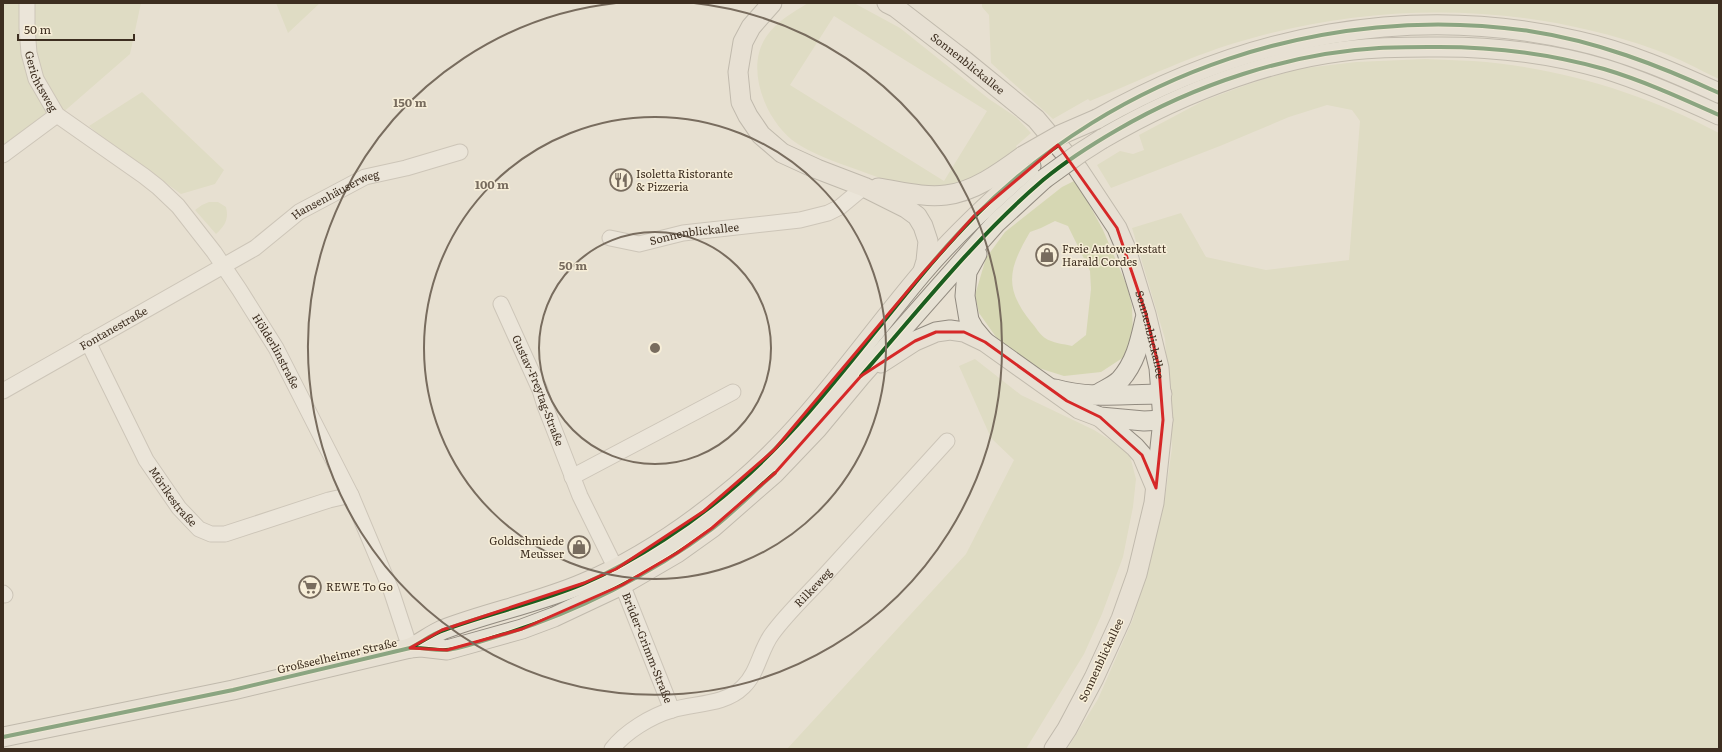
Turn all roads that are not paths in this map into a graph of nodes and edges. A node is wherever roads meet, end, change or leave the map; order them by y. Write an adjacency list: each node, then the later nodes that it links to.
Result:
1 (27, 3): 5 (street, Gerichtsweg)
2 (772, 3): 10 (main road)
3 (887, 3): 16 (main road, Sonnenblickallee)
4 (1719, 92): 9 (main road, bridge)
5 (58, 115): 8 (street, Gerichtsweg); 13 (street, Hölderlinstraße)
6 (1719, 115): 11 (main road, bridge)
7 (460, 152): 13 (street, Hansenhäuserweg)
8 (3, 155)
9 (1027, 161): 10 (main road); 14 (main road)
10 (864, 187): 12 (street, Sonnenblickallee); 14 (main road)
11 (996, 223): 18 (main road); 19 (main road, Großseelheimer Straße)
12 (610, 238)
13 (223, 265): 17 (street, Fontanestraße); 30 (street, Hölderlinstraße)
14 (922, 274): 31 (main road)
15 (501, 304): 28 (street, Gustav-Freytag-Straße)
16 (1146, 314): 23 (main road, Sonnenblickallee); 24 (main road)
17 (88, 342): 21 (street, Fontanestraße); 30 (street, Mörikestraße)
18 (985, 342): 19 (main road); 20 (main road)
19 (861, 376): 31 (main road, Großseelheimer Straße)
20 (1050, 388): 24 (main road); 25 (main road)
21 (3, 391)
22 (733, 392): 28 (street)
23 (1162, 394): 24 (main road); 26 (main road, Sonnenblickallee)
24 (1095, 396)
25 (1100, 417): 26 (main road); 29 (main road)
26 (1163, 420): 29 (main road, Sonnenblickallee)
27 (947, 441): 33 (street, Rilkeweg)
28 (572, 477): 31 (street, Gustav-Freytag-Straße)
29 (1156, 488): 36 (main road, Sonnenblickallee)
30 (352, 495): 32 (street, Hölderlinstraße)
31 (619, 577): 32 (main road, Großseelheimer Straße); 33 (street, Brüder-Grimm-Straße)
32 (410, 648): 34 (main road, Großseelheimer Straße)
33 (672, 710): 35 (street, Brüder-Grimm-Straße)
34 (3, 737)
35 (612, 749)
36 (1054, 749)

